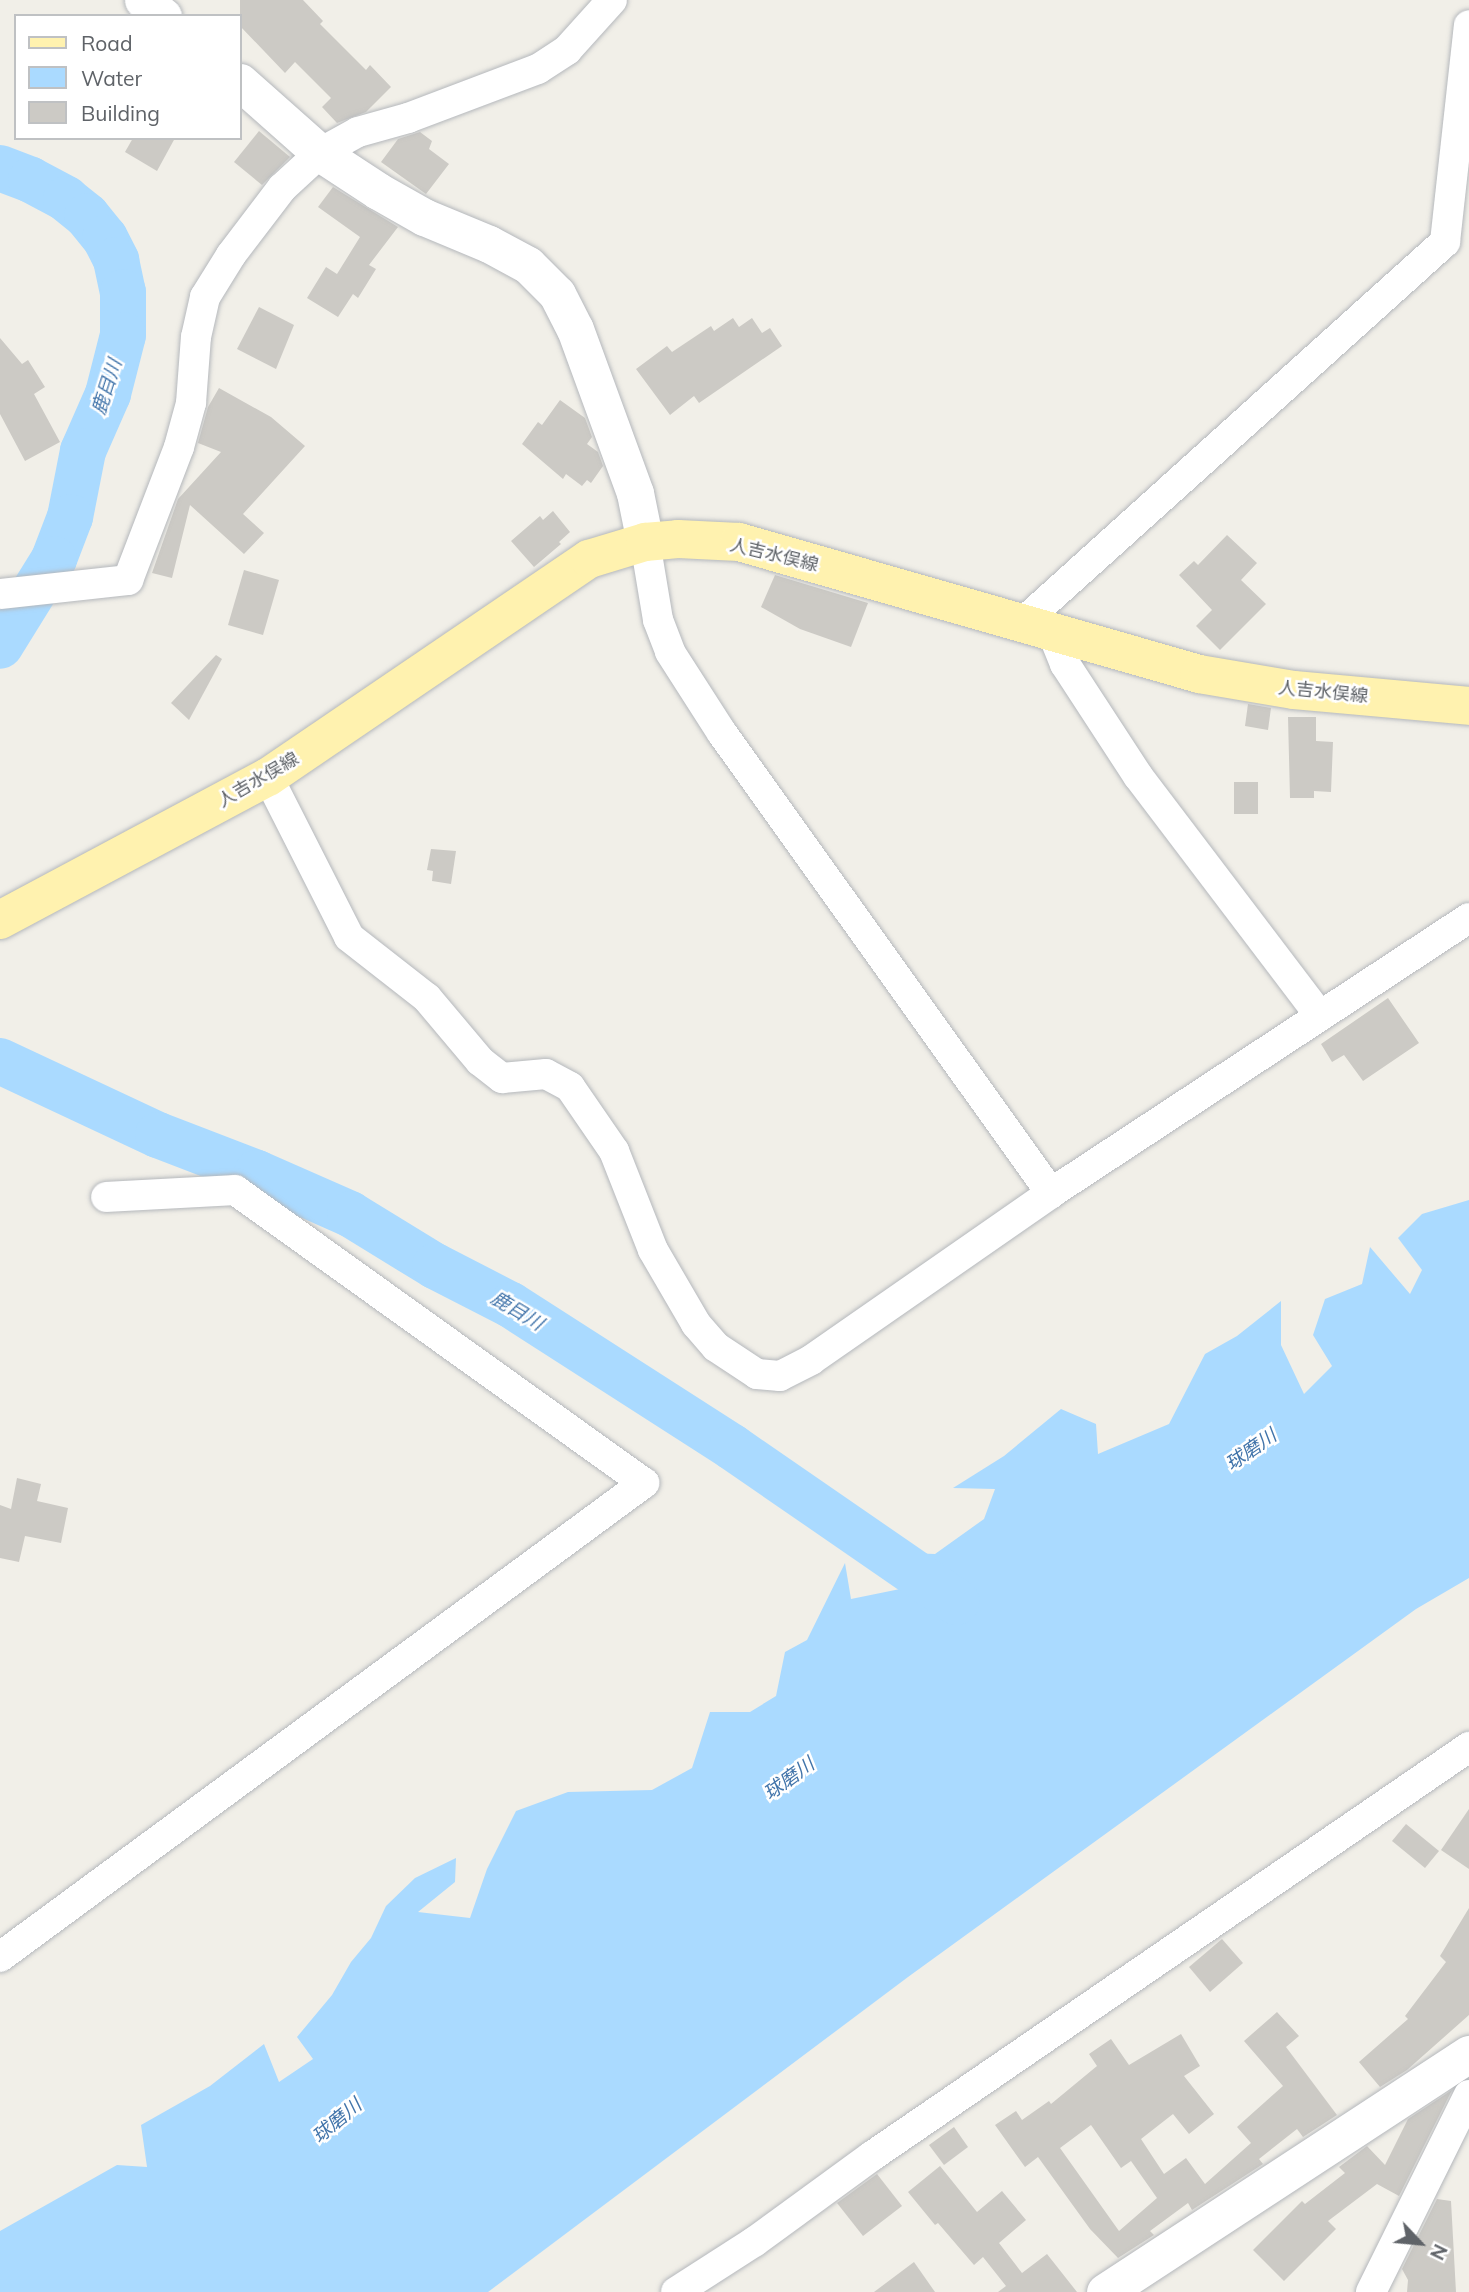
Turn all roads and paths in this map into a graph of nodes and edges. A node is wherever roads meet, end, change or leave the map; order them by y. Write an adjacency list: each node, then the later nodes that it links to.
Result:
1 (143, 0): 3 (street)
2 (612, 0): 6 (street)
3 (160, 14)
4 (1469, 25): 9 (street)
5 (242, 84): 6 (street)
6 (320, 152): 7 (street); 8 (street)
7 (645, 542): 9 (main road, 人吉水俣線); 11 (main road, 人吉水俣線); 15 (street)
8 (2, 593)
9 (1037, 628): 10 (main road, 人吉水俣線); 14 (street)
10 (1469, 706)
11 (268, 777): 13 (main road, 人吉水俣線); 15 (street)
12 (1469, 918): 14 (street)
13 (0, 920)
14 (1320, 1016): 15 (street)
15 (1051, 1193)
16 (106, 1197): 18 (street)
17 (1469, 1747): 21 (street)
18 (0, 1957)
19 (1469, 2054): 22 (street)
20 (1469, 2095): 23 (street)
21 (676, 2292)
22 (1105, 2292)
23 (1371, 2292)

